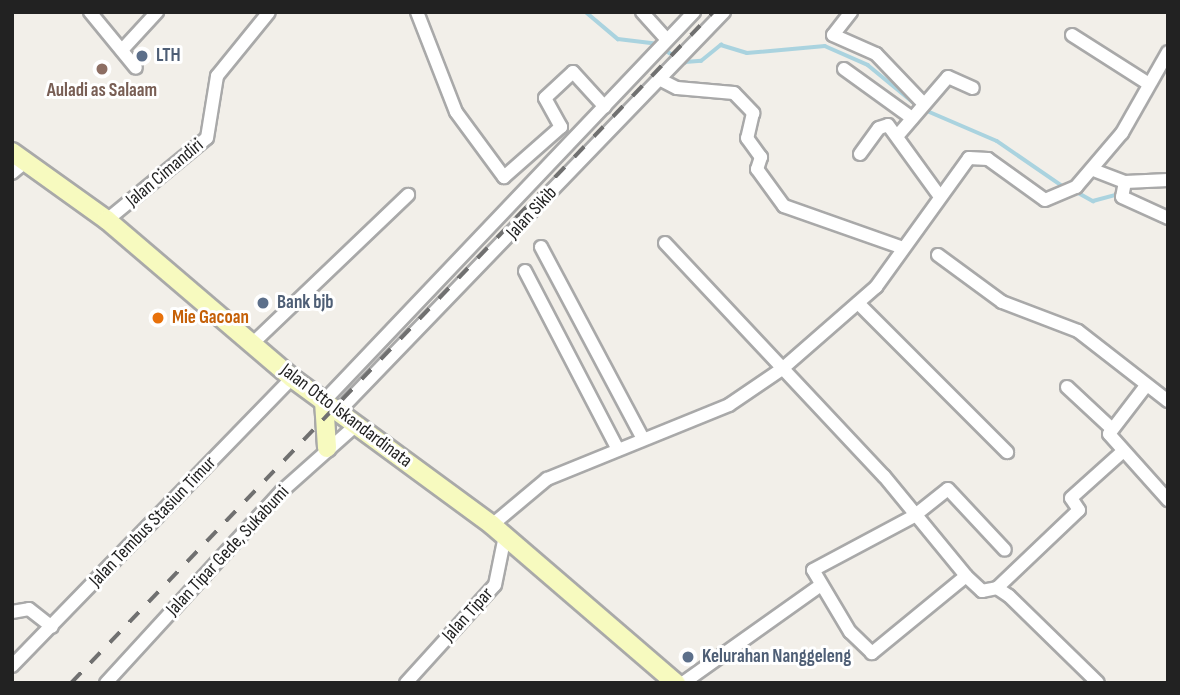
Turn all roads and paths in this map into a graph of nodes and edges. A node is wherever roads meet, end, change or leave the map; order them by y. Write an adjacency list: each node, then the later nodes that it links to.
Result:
1 (90, 12): 11 (street)
2 (157, 12): 11 (street)
3 (269, 12): 31 (street, Jalan Cimandiri)
4 (418, 12): 21 (street)
5 (642, 12): 10 (street)
6 (694, 12): 10 (street)
7 (724, 12): 15 (street, Jalan Sikib)
8 (851, 12): 19 (street)
9 (1072, 35): 16 (street)
10 (662, 41): 18 (street)
11 (122, 50): 13 (street)
12 (1168, 52): 16 (street)
13 (136, 68)
14 (844, 69): 19 (street)
15 (659, 79): 34 (street); 44 (street, Jalan Sikib)
16 (1149, 84): 25 (street)
17 (973, 88): 19 (street)
18 (605, 107): 21 (street); 23 (street)
19 (918, 110): 20 (street)
20 (899, 134): 22 (street); 28 (street)
21 (540, 147): 23 (street)
22 (860, 155)
23 (555, 160): 44 (street)
24 (16, 163): 31 (main road, Jalan Otto Iskandardinata)
25 (1096, 171): 27 (street); 28 (street)
26 (1168, 180): 27 (street)
27 (1124, 188): 30 (street)
28 (938, 194): 34 (street)
29 (408, 195): 38 (street)
30 (1168, 218)
31 (107, 220): 38 (main road, Jalan Otto Iskandardinata)
32 (665, 243): 39 (street)
33 (541, 247): 47 (street)
34 (903, 248): 37 (street)
35 (938, 255): 42 (street)
36 (525, 271): 49 (street)
37 (858, 303): 39 (street); 50 (street)
38 (252, 344): 40 (main road, Jalan Otto Iskandardinata)
39 (782, 369): 47 (street); 53 (street)
40 (292, 378): 44 (main road, Jalan Otto Iskandardinata); 60 (street, Jalan Tembus Stasiun Timur)
41 (1067, 387): 46 (street)
42 (1145, 387): 43 (street); 46 (street)
43 (1168, 401)
44 (331, 407): 45 (main road, Jalan Otto Iskandardinata); 48 (main road)
45 (356, 425): 48 (street, Jalan Tipar Gede, Sukabumi); 54 (main road, Jalan Otto Iskandardinata)
46 (1111, 428): 51 (street)
47 (643, 439): 49 (street)
48 (327, 448): 62 (street, Jalan Tipar Gede, Sukabumi)
49 (617, 448): 54 (street)
50 (1007, 452)
51 (1121, 453): 52 (street); 58 (street)
52 (1168, 500)
53 (914, 516): 55 (street); 56 (street); 57 (street)
54 (498, 530): 63 (street, Jalan Tipar); 64 (main road, Jalan Otto Iskandardinata)
55 (1004, 550)
56 (966, 576): 57 (street); 58 (street)
57 (821, 585): 65 (street)
58 (997, 588): 66 (street)
59 (12, 612): 60 (street)
60 (52, 626): 61 (street, Jalan Tembus Stasiun Timur)
61 (12, 666)
62 (106, 683)
63 (405, 683)
64 (676, 683)
65 (683, 683)
66 (1098, 683)

